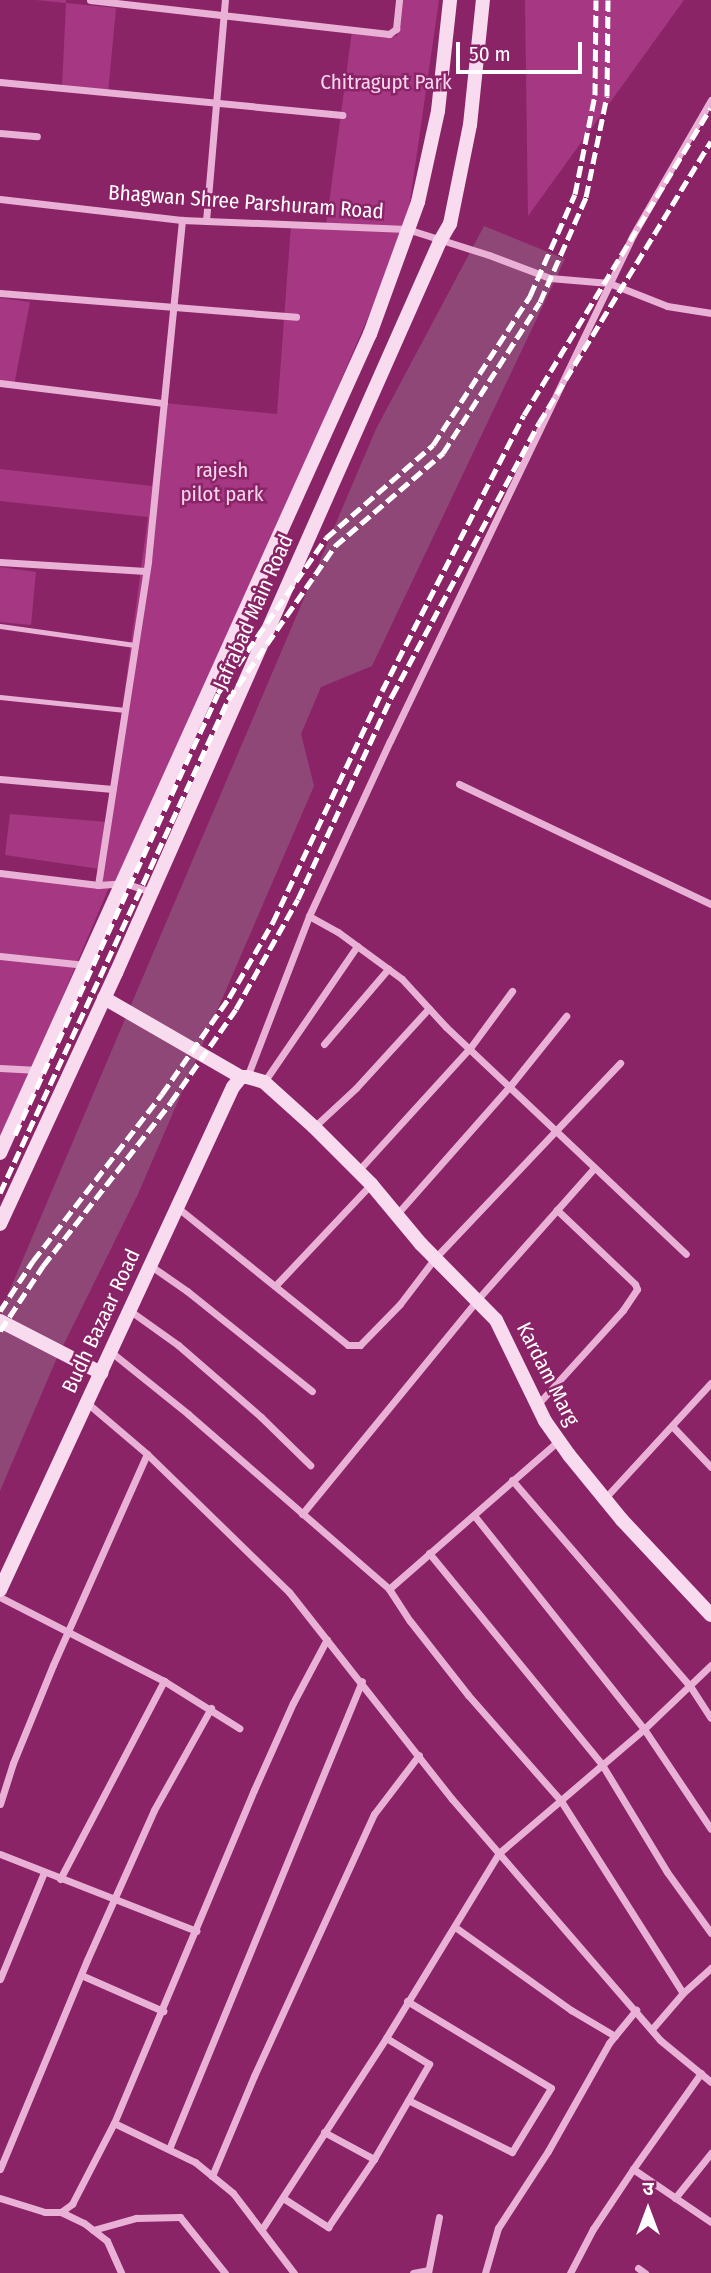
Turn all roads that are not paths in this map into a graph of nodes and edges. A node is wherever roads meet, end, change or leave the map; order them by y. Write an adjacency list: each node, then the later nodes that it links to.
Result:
1 (90, 0): 6 (street)
2 (225, 0): 6 (street)
3 (399, 0): 6 (street)
4 (450, 0): 16 (main road, Jafrabad Main Road)
5 (483, 0): 17 (main road, Jafrabad Main Road)
6 (223, 14): 9 (street)
7 (0, 82): 9 (street)
8 (711, 100): 18 (street)
9 (217, 103): 10 (street); 15 (street)
10 (342, 115)
11 (0, 133): 12 (street)
12 (37, 136)
13 (0, 199): 14 (street, Bhagwan Shree Parshuram Road)
14 (181, 220): 15 (street, Bhagwan Shree Parshuram Road); 20 (street)
15 (206, 221): 16 (street, Bhagwan Shree Parshuram Road)
16 (407, 229): 17 (street, Bhagwan Shree Parshuram Road); 35 (main road, Jafrabad Main Road)
17 (440, 242): 18 (street, Bhagwan Shree Parshuram Road); 37 (main road, Jafrabad Main Road)
18 (609, 283): 21 (street, Bhagwan Shree Parshuram Road); 39 (street)
19 (0, 293): 20 (street)
20 (173, 309): 22 (street); 24 (street)
21 (711, 313)
22 (296, 317)
23 (0, 383): 24 (street)
24 (164, 403): 26 (street)
25 (0, 562): 26 (street)
26 (146, 571): 28 (street)
27 (0, 626): 28 (lane)
28 (135, 645): 30 (street)
29 (0, 697): 30 (lane)
30 (125, 710): 33 (street)
31 (0, 779): 33 (street)
32 (459, 784): 38 (street)
33 (113, 789): 36 (street)
34 (0, 873): 36 (street)
35 (124, 883): 36 (street); 37 (street); 42 (main road, Jafrabad Main Road)
36 (98, 885)
37 (151, 892): 45 (main road, Jafrabad Main Road)
38 (711, 904)
39 (309, 916): 40 (street); 53 (street)
40 (358, 946): 43 (street); 54 (street)
41 (0, 956): 42 (street)
42 (87, 965): 52 (main road, Jafrabad Main Road)
43 (388, 969): 46 (street); 48 (street)
44 (512, 991): 49 (street)
45 (104, 998): 53 (main road, Kardam Marg); 65 (main road, Jafrabad Main Road)
46 (429, 1008): 49 (street); 56 (street)
47 (566, 1017): 55 (street)
48 (324, 1044)
49 (470, 1048): 55 (street); 60 (street)
50 (620, 1063): 57 (street)
51 (0, 1068): 52 (street)
52 (38, 1070): 58 (main road, Jafrabad Main Road)
53 (244, 1077): 54 (main road, Kardam Marg); 62 (main road, Budh Bazaar Road)
54 (264, 1082): 56 (main road, Kardam Marg)
55 (510, 1086): 57 (street); 64 (street)
56 (314, 1127): 60 (main road, Kardam Marg)
57 (554, 1129): 59 (street); 67 (street)
58 (0, 1153)
59 (594, 1168): 63 (street); 66 (street)
60 (357, 1172): 61 (main road, Kardam Marg)
61 (371, 1184): 64 (main road, Kardam Marg); 69 (street)
62 (177, 1207): 68 (main road, Budh Bazaar Road); 69 (street)
63 (557, 1210): 70 (street); 78 (street)
64 (396, 1215): 67 (main road, Kardam Marg)
65 (0, 1224)
66 (686, 1254)
67 (435, 1258): 69 (street); 70 (main road, Kardam Marg)
68 (151, 1266): 71 (main road, Budh Bazaar Road); 76 (street)
69 (275, 1286)
70 (477, 1300): 78 (main road, Kardam Marg); 86 (street)
71 (129, 1310): 73 (main road, Budh Bazaar Road); 82 (street)
72 (5, 1323): 74 (main road)
73 (111, 1352): 74 (main road, Budh Bazaar Road); 86 (street)
74 (101, 1373): 77 (main road, Budh Bazaar Road)
75 (711, 1383): 79 (street)
76 (312, 1391)
77 (86, 1402): 81 (street); 90 (main road, Budh Bazaar Road)
78 (537, 1405): 80 (main road, Kardam Marg)
79 (673, 1427): 83 (street); 85 (street)
80 (558, 1441): 84 (street); 85 (main road, Kardam Marg)
81 (147, 1454): 93 (street); 94 (street)
82 (310, 1465)
83 (711, 1467)
84 (512, 1480): 87 (street); 98 (street)
85 (606, 1497): 92 (main road, Kardam Marg)
86 (302, 1514): 89 (street)
87 (474, 1515): 88 (street); 102 (street)
88 (429, 1553): 89 (street); 104 (street)
89 (389, 1589): 105 (street)
90 (0, 1590)
91 (0, 1597): 93 (street)
92 (711, 1615)
93 (68, 1632): 96 (street); 106 (street)
94 (327, 1639): 97 (street); 114 (street)
95 (711, 1665): 98 (street)
96 (164, 1681): 99 (street); 111 (street)
97 (362, 1681): 103 (street); 131 (street)
98 (690, 1686): 100 (street); 102 (street)
99 (211, 1708): 101 (street); 112 (street)
100 (711, 1718)
101 (239, 1728)
102 (644, 1729): 104 (street); 107 (street)
103 (419, 1755): 108 (street); 136 (street)
104 (601, 1763): 105 (street); 115 (street)
105 (561, 1801): 108 (street); 119 (street)
106 (0, 1804)
107 (711, 1829)
108 (499, 1853): 113 (street); 121 (street)
109 (0, 1854): 110 (street)
110 (44, 1872): 111 (street); 118 (street)
111 (60, 1879): 112 (street)
112 (115, 1900): 114 (street); 117 (street)
113 (455, 1927): 120 (street); 124 (street)
114 (197, 1931): 122 (street)
115 (711, 1933)
116 (711, 1968): 119 (street)
117 (81, 1975): 122 (street); 134 (street)
118 (0, 1979)
119 (683, 1993): 123 (street)
120 (408, 2001): 125 (street); 128 (street)
121 (636, 2010): 123 (street); 124 (street)
122 (163, 2011): 129 (street)
123 (652, 2029): 126 (street)
124 (615, 2036): 150 (street)
125 (386, 2038): 128 (street); 130 (street)
126 (701, 2073): 127 (street); 135 (street)
127 (711, 2082)
128 (408, 2100): 133 (street)
129 (114, 2123): 131 (street); 140 (street)
130 (324, 2132): 133 (street); 138 (street)
131 (169, 2149): 136 (street)
132 (711, 2153): 139 (street)
133 (374, 2159): 138 (street)
134 (0, 2169)
135 (632, 2169): 139 (street); 151 (street)
136 (212, 2176): 143 (street)
137 (0, 2198): 140 (street)
138 (283, 2198): 143 (street)
139 (675, 2198): 142 (street)
140 (61, 2212): 144 (street)
141 (439, 2217): 145 (street)
142 (711, 2222)
143 (262, 2229): 148 (street)
144 (93, 2230): 146 (street); 147 (street)
145 (428, 2272): 149 (street)
146 (121, 2273)
147 (225, 2273)
148 (294, 2273)
149 (413, 2273)
150 (485, 2273)
151 (570, 2273)

